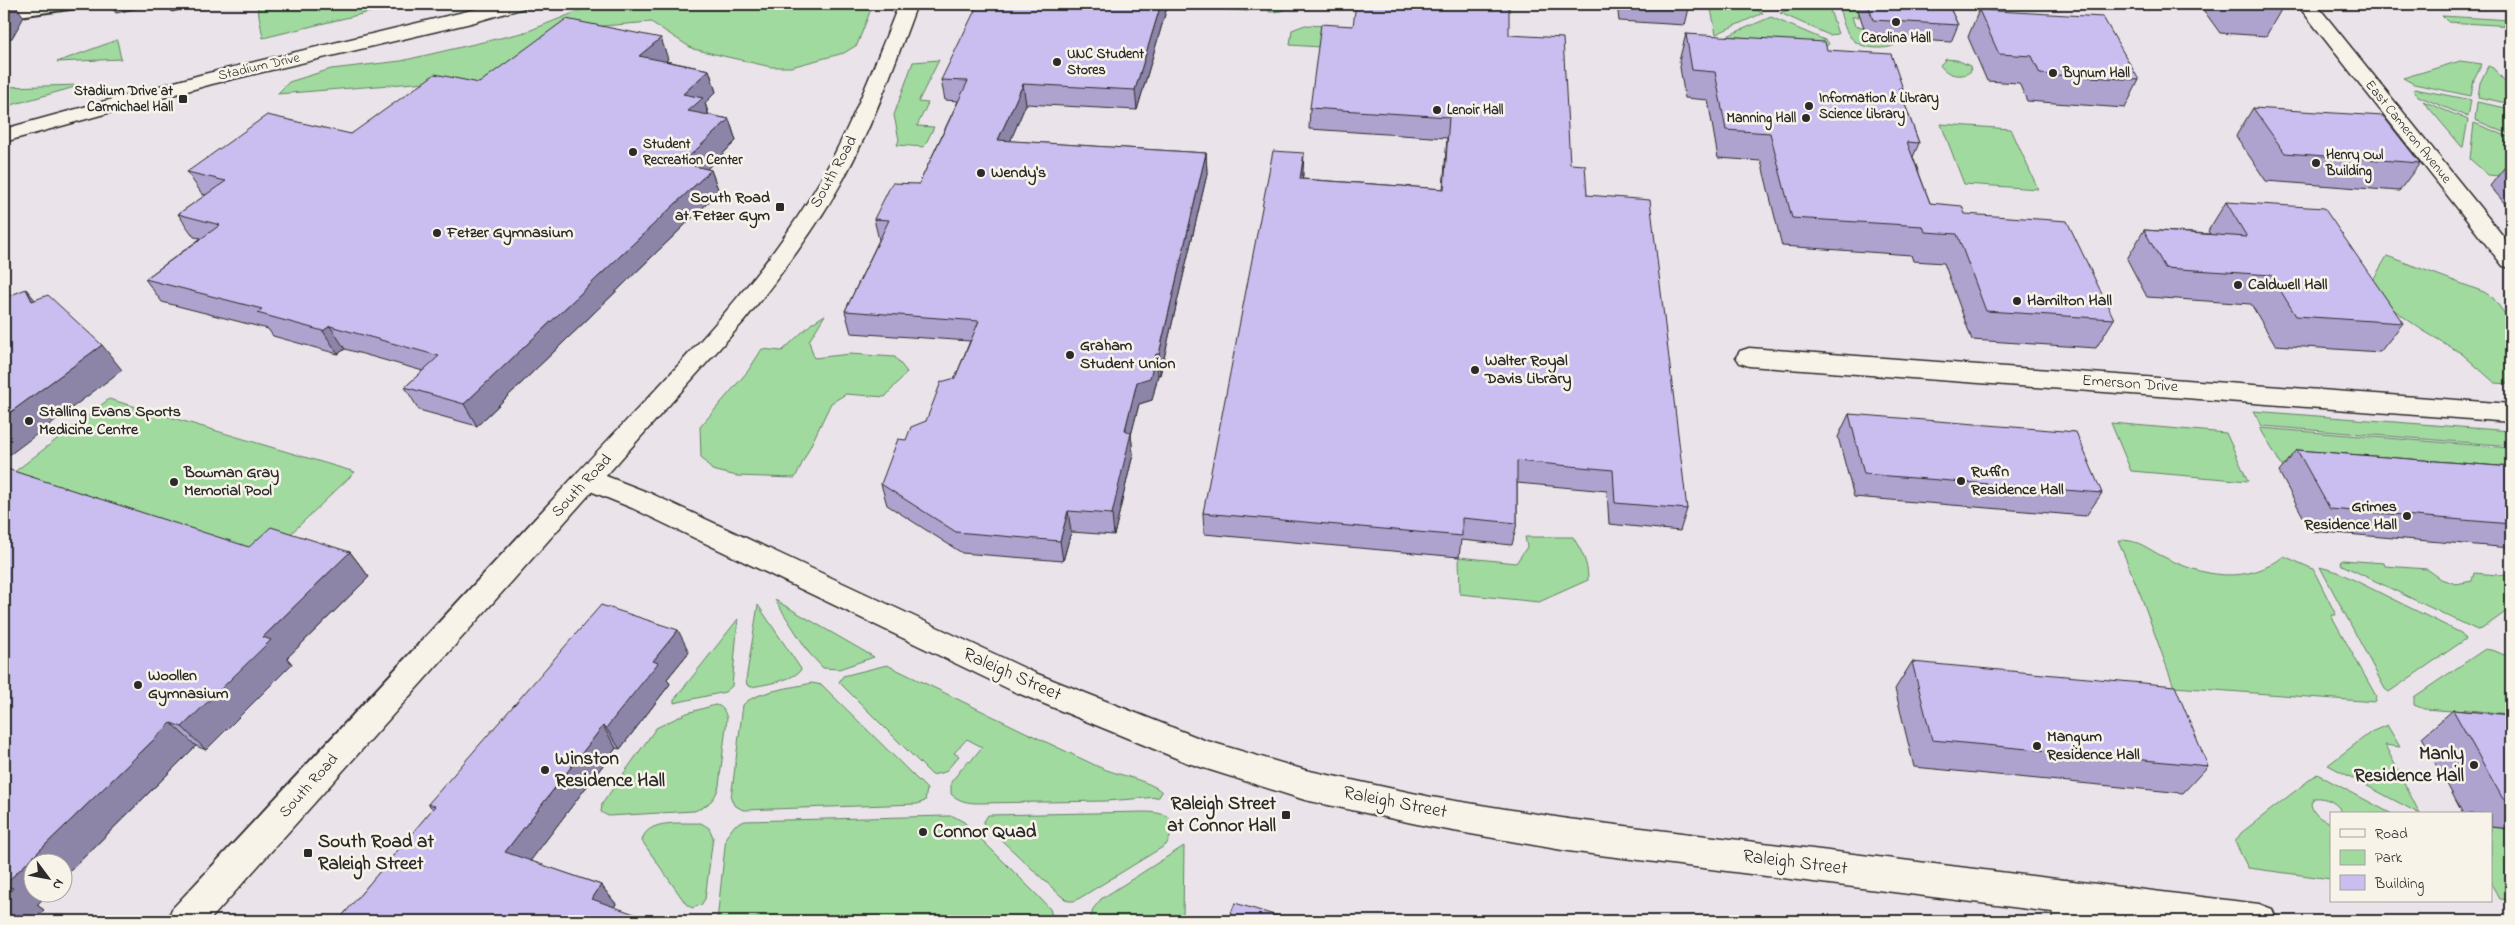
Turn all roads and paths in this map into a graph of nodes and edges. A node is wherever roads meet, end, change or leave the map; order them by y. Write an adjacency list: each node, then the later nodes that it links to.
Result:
1 (70, 4): 5 (street)
2 (517, 4): 6 (street, Stadium Drive)
3 (908, 4): 10 (street, South Road)
4 (2306, 4): 7 (street, East Cameron Avenue)
5 (4, 13)
6 (4, 136)
7 (2511, 261)
8 (1749, 357): 9 (street, Emerson Drive)
9 (2511, 413)
10 (588, 479): 11 (street, Raleigh Street); 12 (street, South Road)
11 (2070, 909): 13 (street, Raleigh Street)
12 (185, 921)
13 (2259, 921)

